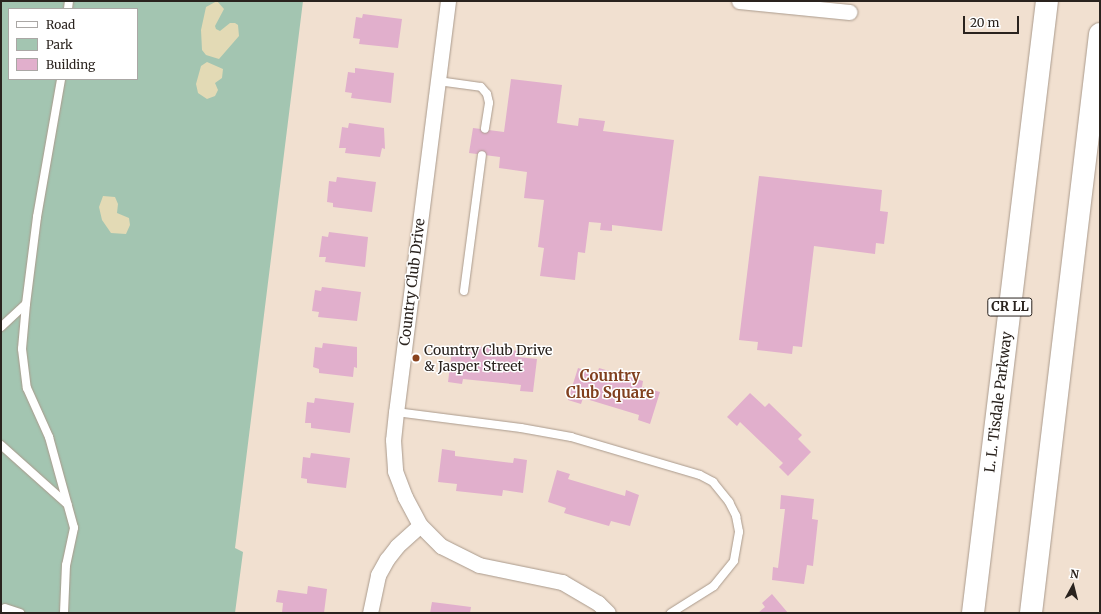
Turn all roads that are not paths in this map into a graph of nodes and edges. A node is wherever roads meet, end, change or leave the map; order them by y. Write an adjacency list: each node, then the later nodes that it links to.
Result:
1 (448, 1): 7 (street, Country Club Drive)
2 (740, 1): 4 (street)
3 (1047, 1): 23 (highway, L. L. Tisdale Parkway / CR LL)
4 (849, 12)
5 (1100, 34): 24 (highway)
6 (61, 80): 11 (lane)
7 (438, 81): 8 (lane); 13 (street, Country Club Drive)
8 (485, 129)
9 (482, 154): 10 (lane)
10 (464, 291)
11 (26, 304): 12 (lane); 15 (lane)
12 (1, 327)
13 (396, 412): 16 (street, Country Club Drive); 22 (lane)
14 (1, 445): 15 (lane)
15 (67, 504): 19 (lane)
16 (420, 525): 20 (street); 21 (street, Country Club Drive)
17 (3, 613): 18 (lane)
18 (20, 613)
19 (64, 613)
20 (370, 613)
21 (608, 613)
22 (671, 613)
23 (973, 613)
24 (1031, 613)

